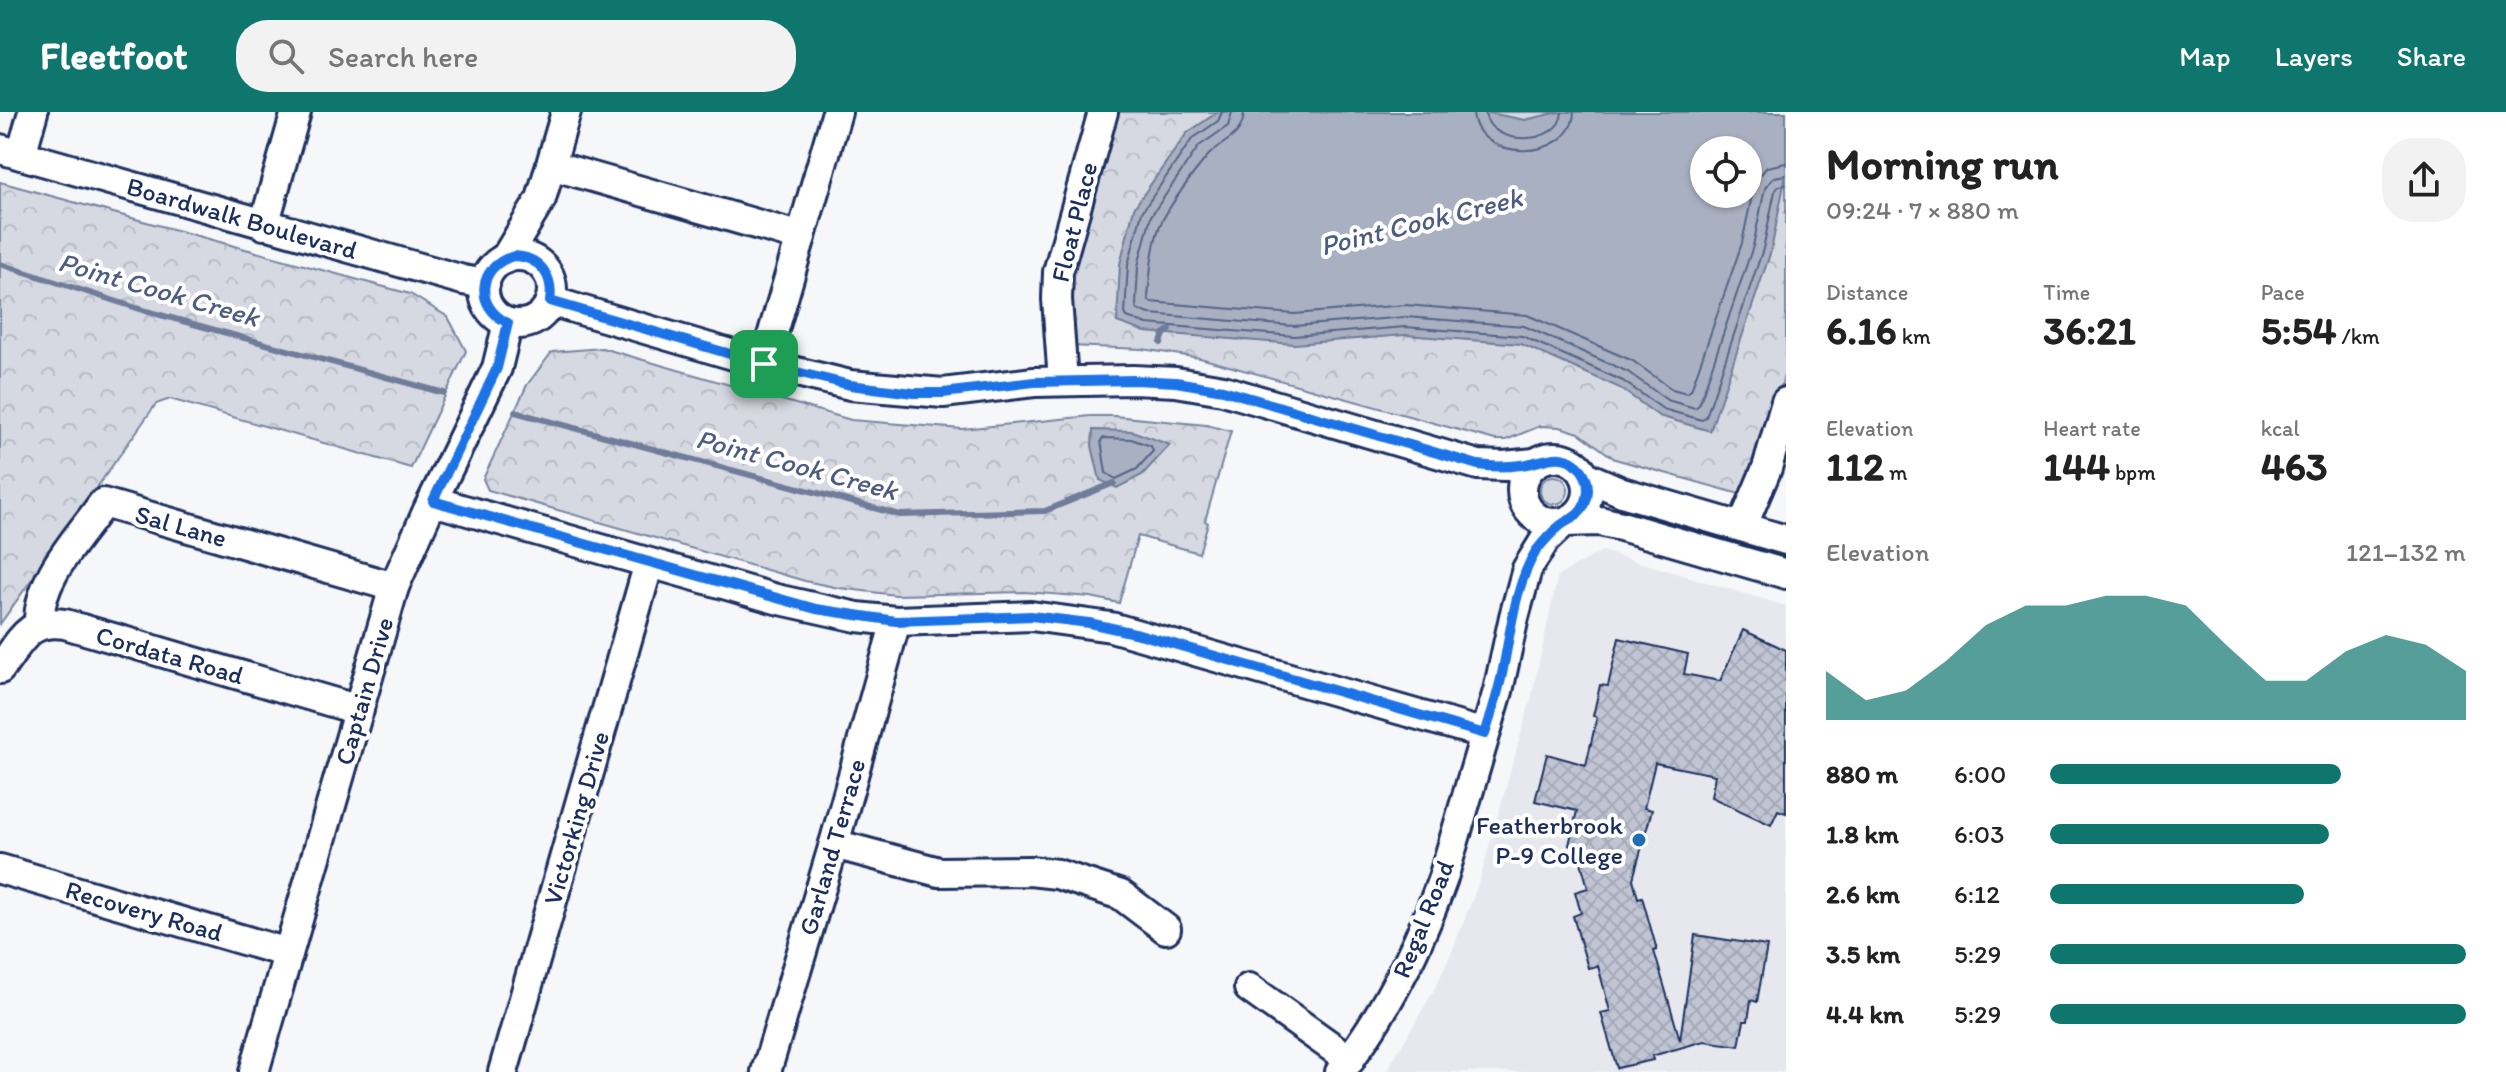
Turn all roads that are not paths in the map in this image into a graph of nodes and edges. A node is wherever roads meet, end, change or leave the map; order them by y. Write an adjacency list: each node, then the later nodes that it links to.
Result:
1 (33, 112): 6 (street)
2 (296, 112): 9 (street)
3 (566, 112): 7 (street)
4 (837, 112): 10 (street)
5 (1103, 112): 17 (street, Float Place)
6 (10, 152): 9 (street, Boardwalk Boulevard)
7 (551, 165): 8 (street); 10 (street)
8 (541, 199): 11 (street); 12 (street)
9 (264, 225): 13 (street, Boardwalk Boulevard)
10 (801, 237): 16 (street)
11 (505, 259): 12 (street); 13 (street)
12 (541, 265): 14 (street)
13 (485, 284): 15 (street)
14 (550, 301): 15 (street); 16 (street)
15 (508, 323): 22 (street, Captain Drive)
16 (764, 364): 17 (street)
17 (1063, 381): 20 (street)
18 (1786, 402): 25 (street)
19 (1535, 463): 20 (street); 21 (street); 23 (street)
20 (1478, 465): 23 (street)
21 (1585, 476): 24 (street); 25 (street)
22 (433, 501): 27 (street); 30 (street, Captain Drive)
23 (1526, 506): 24 (street); 28 (street, Regal Road)
24 (1564, 523): 28 (street, Regal Road); 29 (street)
25 (1749, 529): 26 (street)
26 (1786, 540)
27 (649, 563): 31 (street); 43 (street, Victorking Drive)
28 (1527, 569): 35 (street, Regal Road)
29 (1786, 574)
30 (394, 587): 32 (street, Sal Lane); 34 (street, Captain Drive)
31 (896, 621): 35 (street); 36 (street, Garland Terrace)
32 (39, 624): 33 (street); 34 (street, Cordata Road)
33 (0, 669)
34 (359, 710): 39 (street, Captain Drive)
35 (1485, 734): 41 (street, Regal Road)
36 (834, 844): 38 (street); 44 (street, Garland Terrace)
37 (0, 869): 39 (street, Recovery Road)
38 (1166, 929)
39 (288, 953): 42 (street, Captain Drive)
40 (1249, 988): 41 (street)
41 (1345, 1066)
42 (254, 1072)
43 (503, 1072)
44 (766, 1072)

